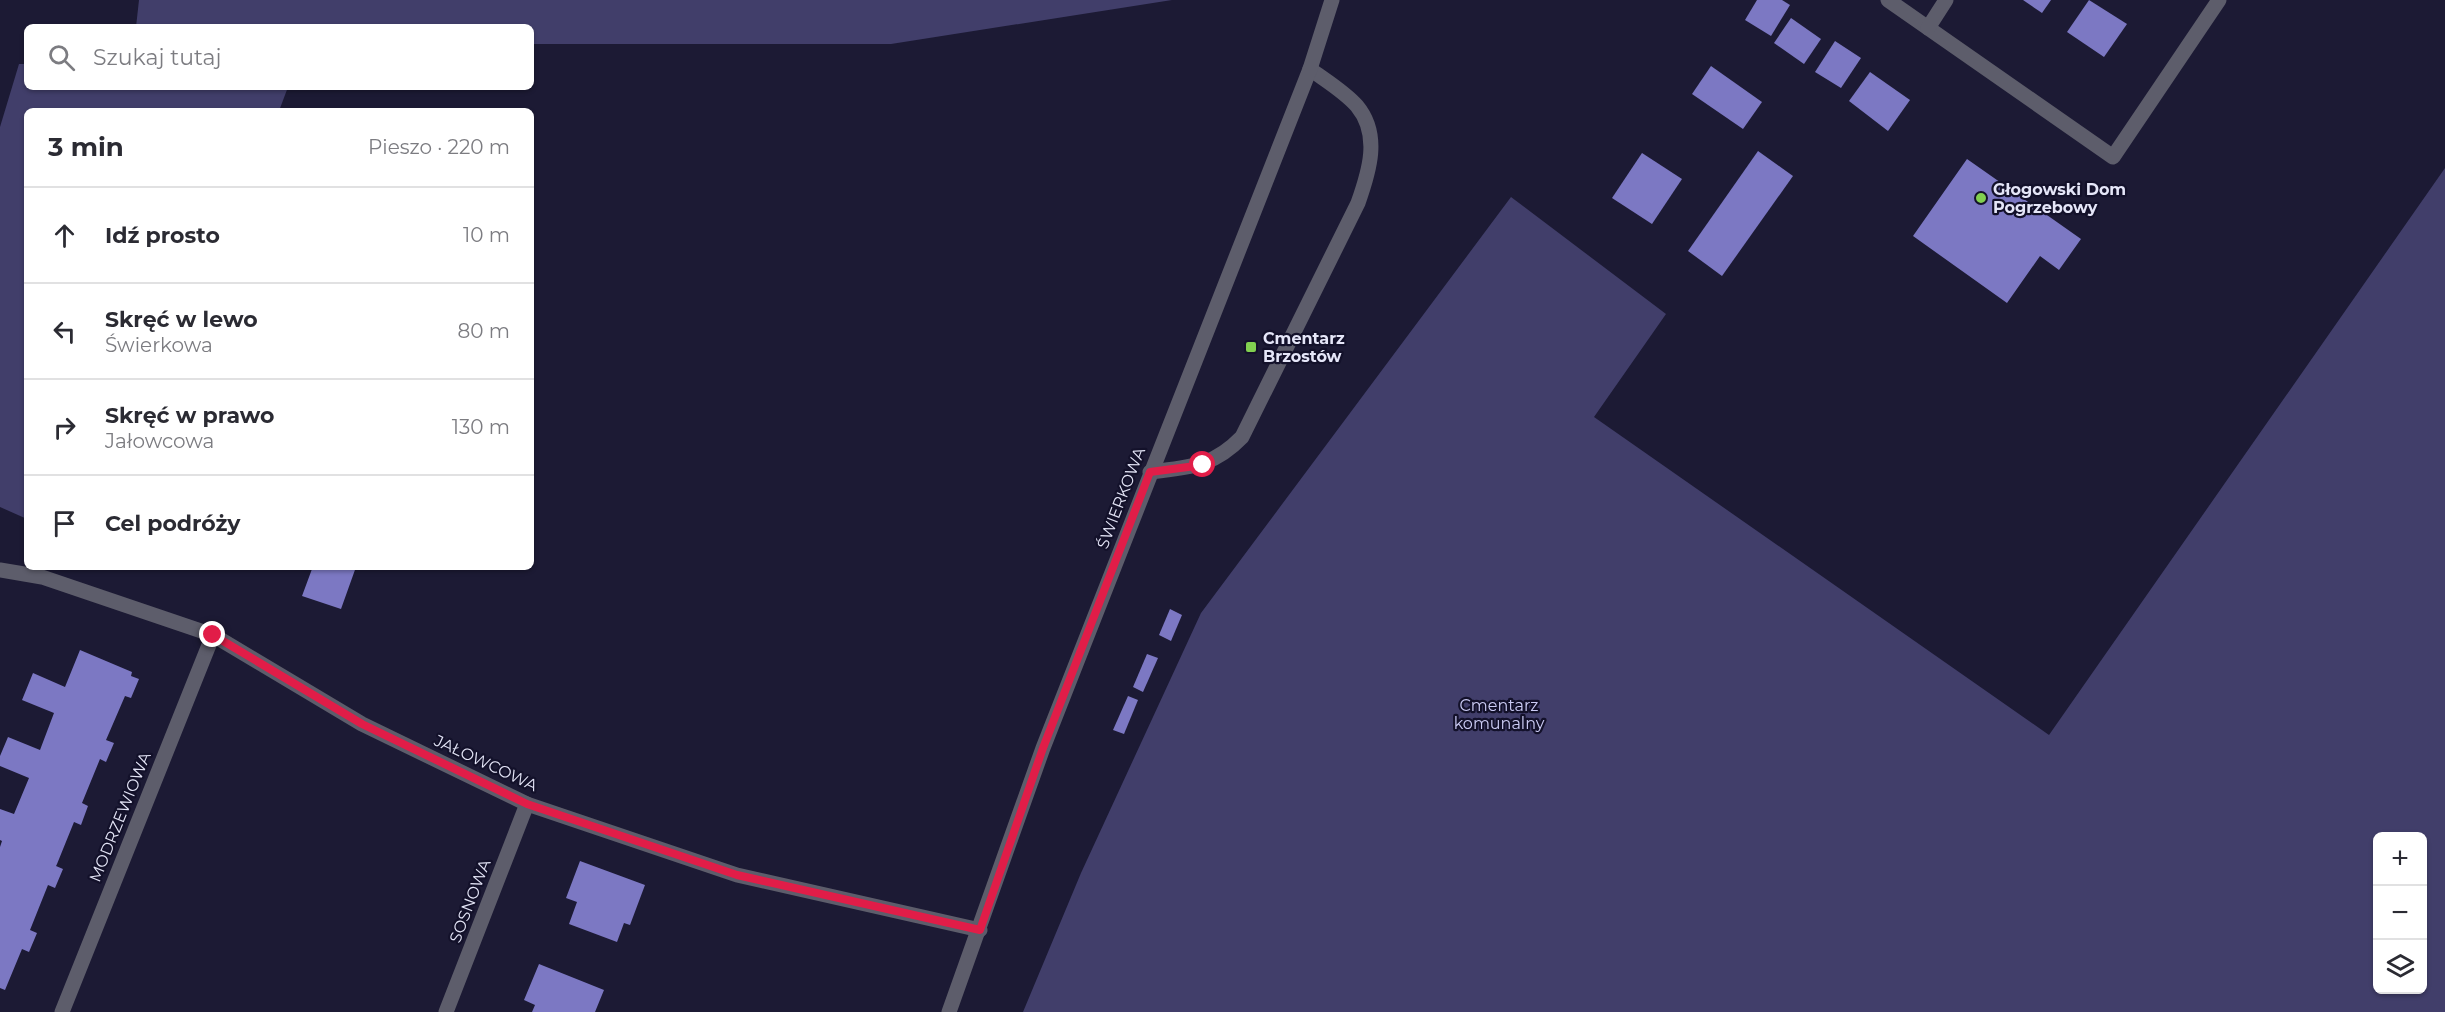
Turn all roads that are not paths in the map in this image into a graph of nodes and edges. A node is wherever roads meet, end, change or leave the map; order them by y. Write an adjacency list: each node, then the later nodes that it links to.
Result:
1 (1332, 0): 6 (street, ŚWIERKOWA)
2 (1888, 0): 5 (street)
3 (1946, 0): 5 (street)
4 (2219, 0): 5 (street)
5 (1928, 28)
6 (1310, 69): 7 (street, ŚWIERKOWA); 7 (street)
7 (1150, 472): 11 (street, ŚWIERKOWA)
8 (0, 570): 9 (street, JAŁOWCOWA)
9 (213, 635): 10 (street, JAŁOWCOWA); 12 (street, MODRZEWIOWA)
10 (527, 804): 11 (street, JAŁOWCOWA); 13 (street, SOSNOWA)
11 (980, 930): 14 (street, ŚWIERKOWA)
12 (62, 1012)
13 (446, 1012)
14 (949, 1012)

